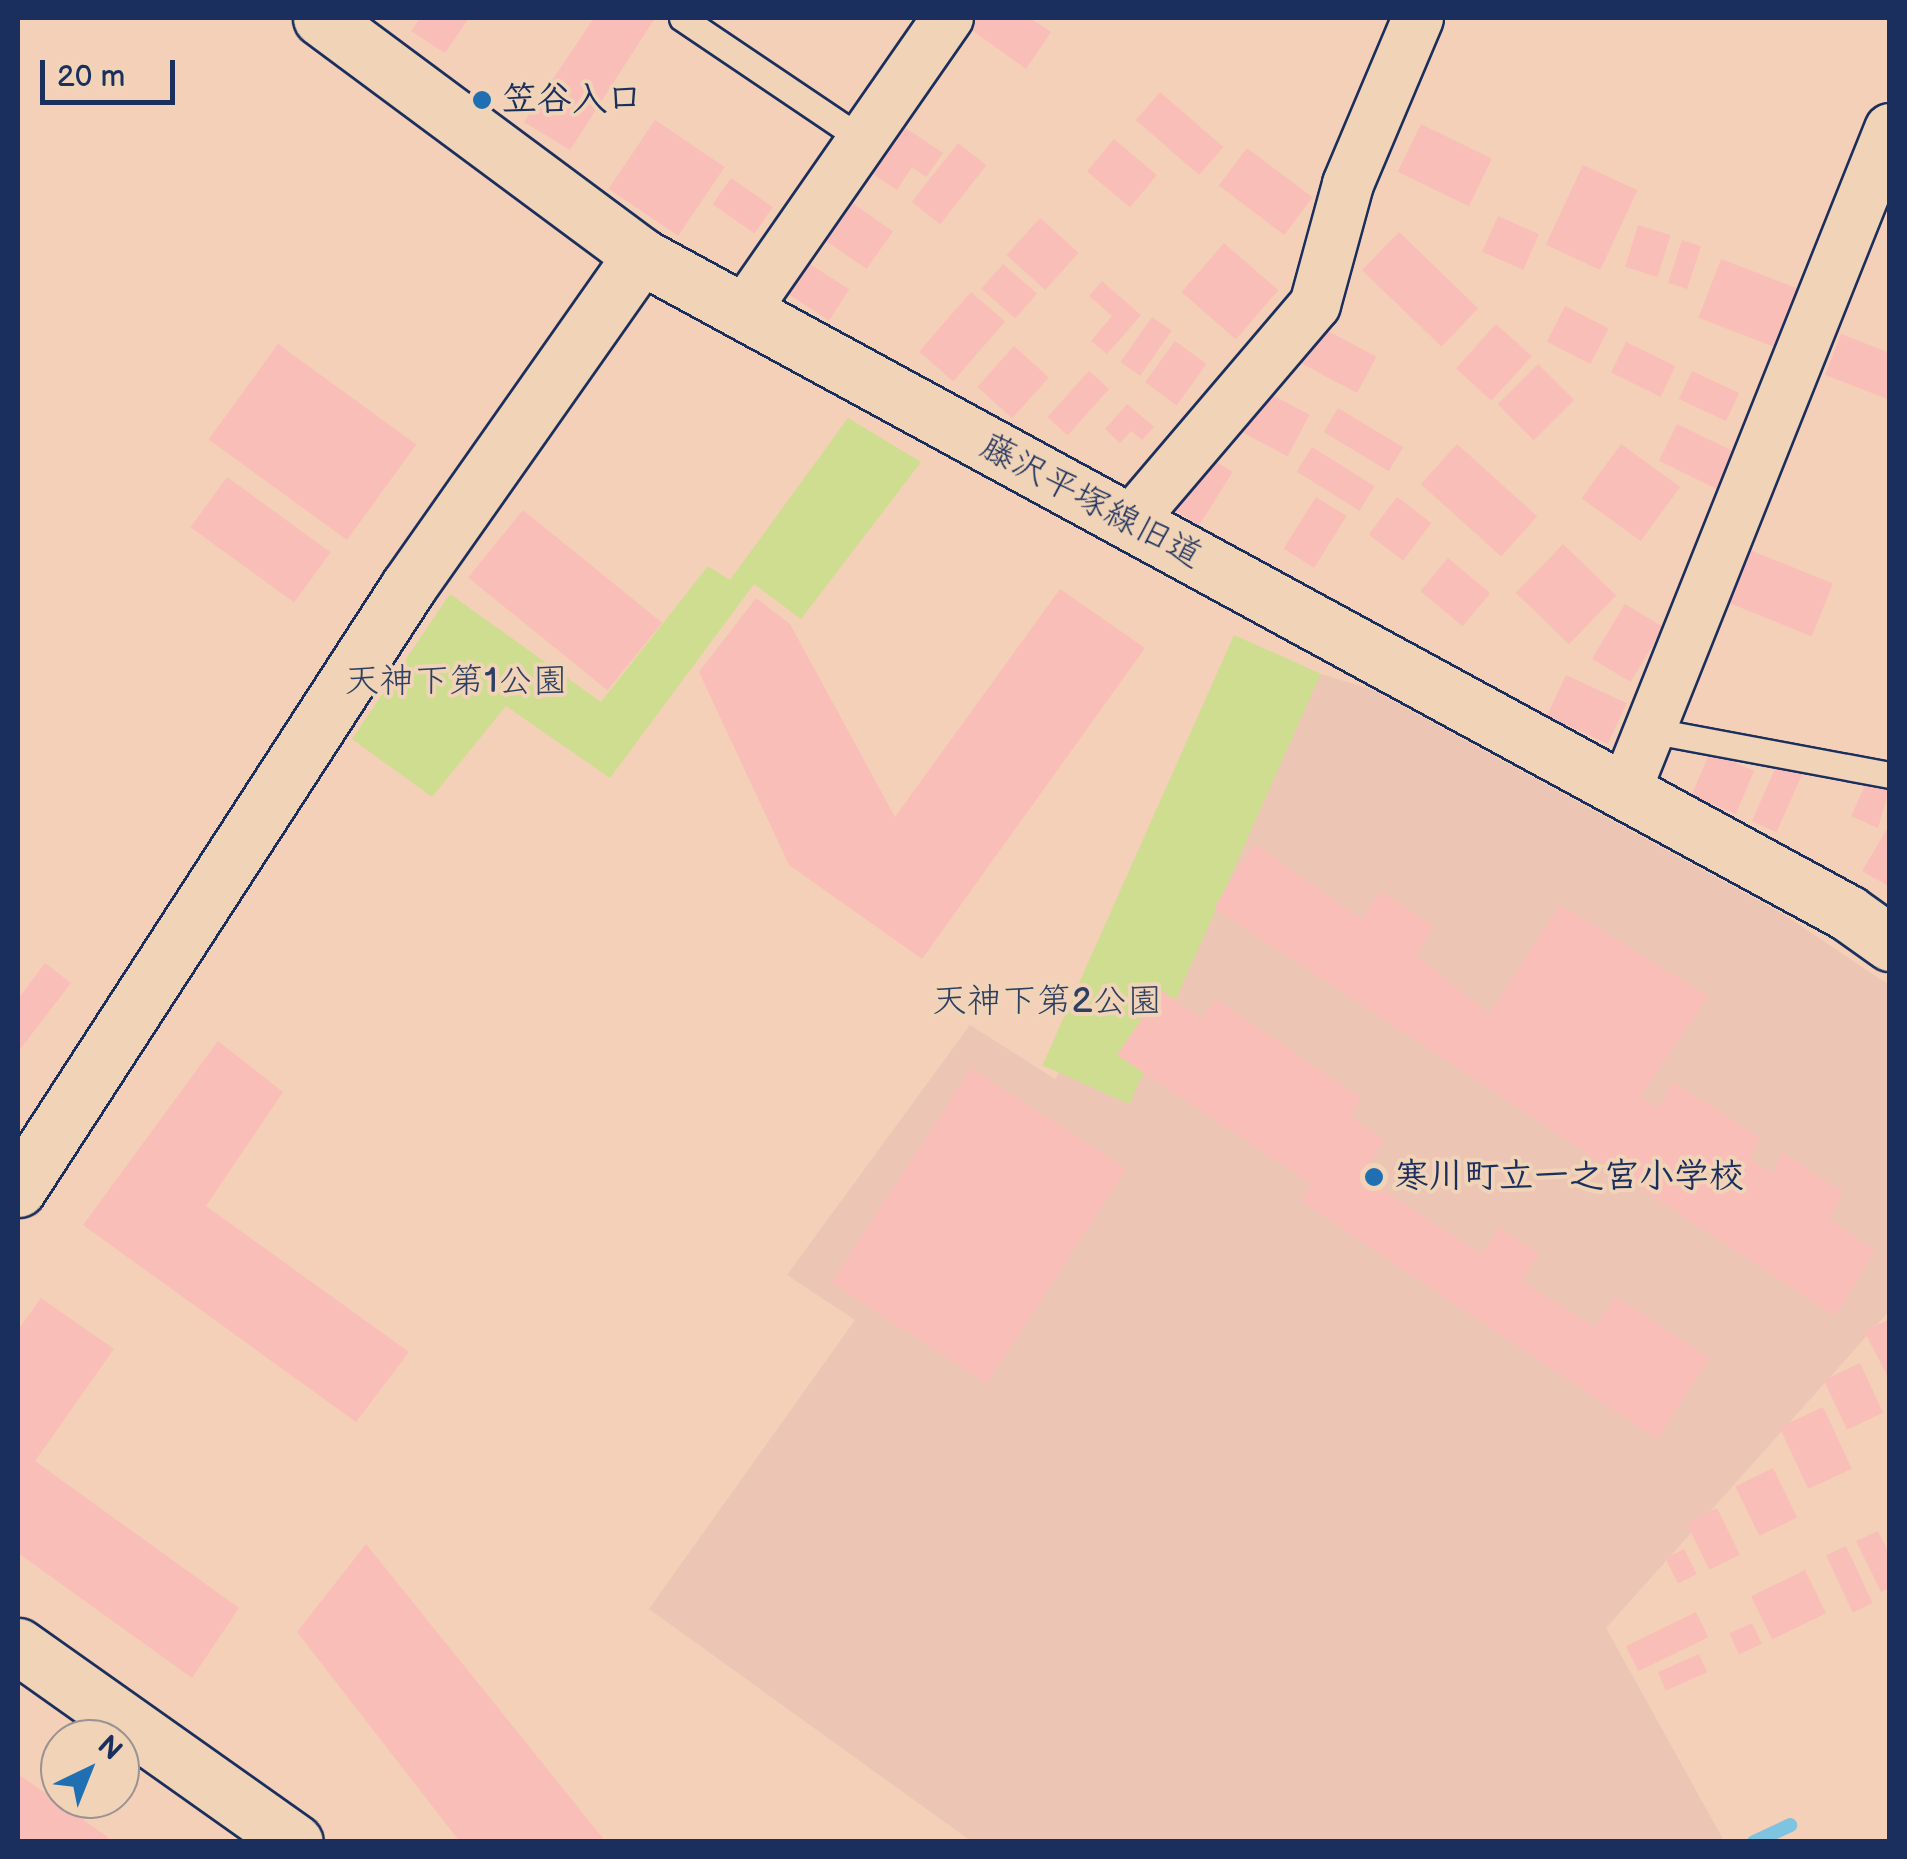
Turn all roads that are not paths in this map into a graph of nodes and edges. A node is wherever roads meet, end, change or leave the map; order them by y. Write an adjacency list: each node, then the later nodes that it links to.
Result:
1 (321, 18): 7 (street, 藤沢平塚線旧道)
2 (682, 18): 6 (lane)
3 (948, 18): 6 (street)
4 (1418, 18): 9 (street)
5 (1890, 129): 10 (street)
6 (864, 140): 8 (street)
7 (641, 256): 8 (street, 藤沢平塚線旧道); 14 (street)
8 (742, 314): 9 (street, 藤沢平塚線旧道)
9 (1130, 522): 12 (street, 藤沢平塚線旧道)
10 (1649, 730): 11 (lane); 12 (street)
11 (1890, 775)
12 (1625, 792): 13 (street, 藤沢平塚線旧道)
13 (1890, 943)
14 (18, 1190)
15 (18, 1646): 16 (street)
16 (295, 1842)

